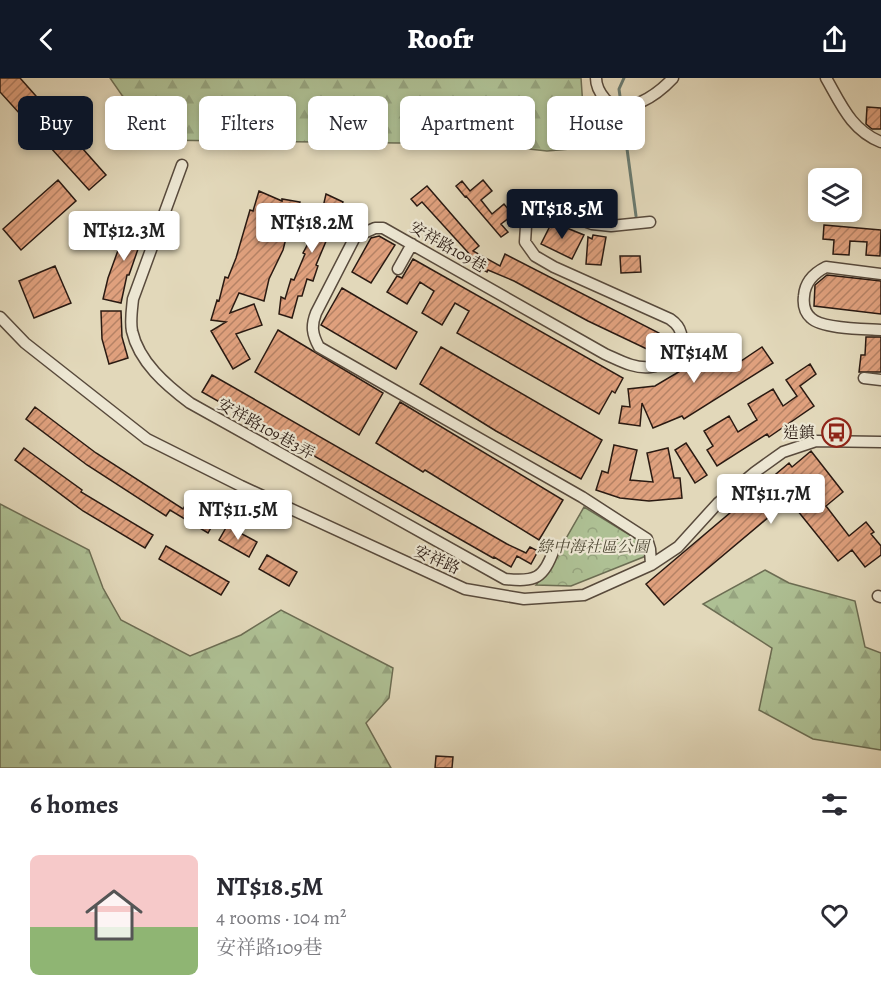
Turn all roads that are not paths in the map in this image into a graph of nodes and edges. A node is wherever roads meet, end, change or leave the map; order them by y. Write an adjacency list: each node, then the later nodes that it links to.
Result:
1 (674, 78): 3 (street)
2 (826, 78): 4 (street)
3 (596, 82)
4 (881, 142)
5 (182, 165): 15 (street, 安祥路109巷3弄)
6 (650, 222): 7 (street, 安祥路109巷)
7 (412, 244): 8 (street); 16 (street, 安祥路109巷)
8 (398, 269)
9 (881, 274): 11 (street)
10 (0, 317): 16 (street, 安祥路)
11 (881, 330)
12 (864, 378): 13 (street)
13 (881, 380)
14 (881, 442): 16 (street, 安祥路)
15 (554, 549)
16 (651, 565)

